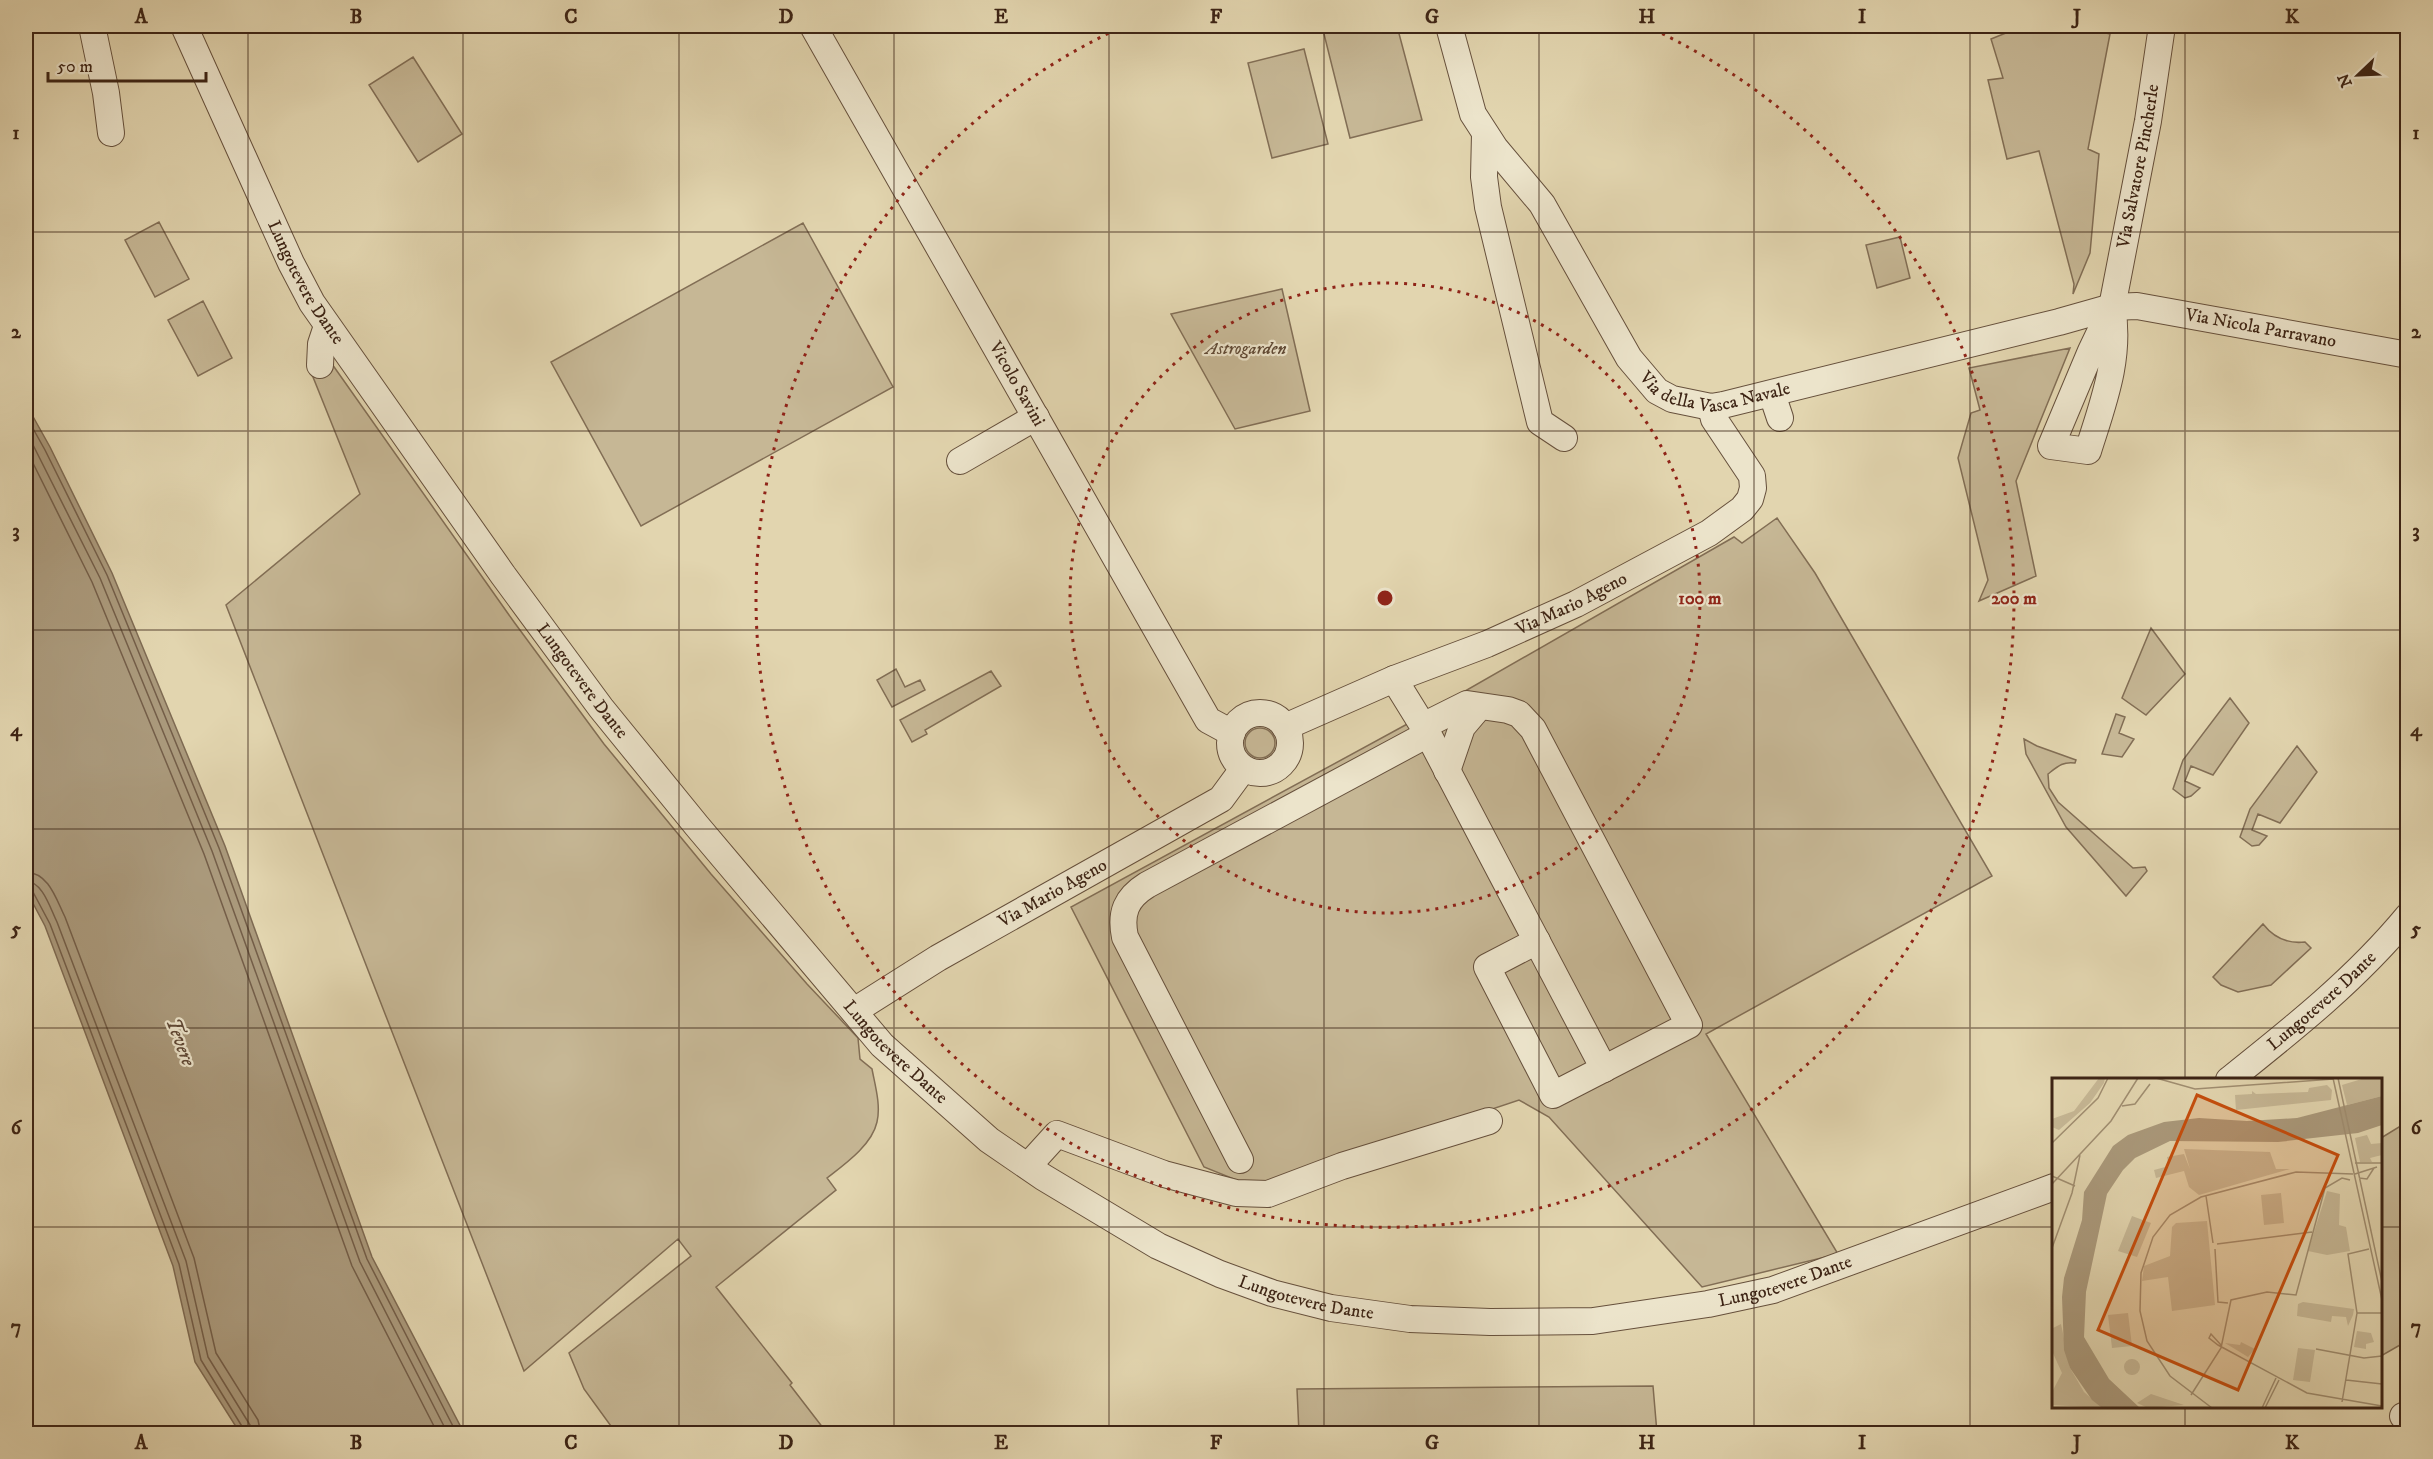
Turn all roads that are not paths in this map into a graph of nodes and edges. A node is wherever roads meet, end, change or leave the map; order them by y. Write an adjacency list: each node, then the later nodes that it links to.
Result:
1 (92, 26): 6 (street)
2 (184, 26): 9 (street, Lungotevere Dante)
3 (813, 26): 14 (street, Vicolo Savini)
4 (1449, 26): 7 (street, Via della Vasca Navale)
5 (2162, 26): 8 (street, Via Salvatore Pincherle)
6 (111, 132)
7 (1485, 134): 13 (street, Via della Vasca Navale); 16 (street)
8 (2112, 307): 8 (street); 10 (street, Via Nicola Parravano); 12 (street, Via della Vasca Navale)
9 (327, 326): 11 (street); 29 (street, Lungotevere Dante)
10 (2408, 355)
11 (320, 365)
12 (1772, 394): 13 (street, Via della Vasca Navale); 15 (street)
13 (1711, 407): 18 (street, Via Mario Ageno)
14 (1036, 417): 17 (street); 22 (street, Vicolo Savini)
15 (1780, 418)
16 (1564, 438)
17 (960, 461)
18 (1394, 679): 20 (street, Via Mario Ageno); 21 (street)
19 (1479, 707): 21 (street); 24 (street); 30 (street)
20 (1285, 727): 22 (street); 23 (street)
21 (1426, 730): 24 (street); 26 (street)
22 (1232, 733): 23 (street)
23 (1243, 768): 25 (street, Via Mario Ageno)
24 (1447, 771): 28 (street)
25 (1171, 826): 26 (street); 29 (street, Via Mario Ageno)
26 (1191, 862): 33 (street)
27 (2408, 916): 31 (street, Lungotevere Dante)
28 (1537, 941): 30 (street); 30 (street)
29 (854, 1011): 34 (street, Lungotevere Dante)
30 (1604, 1069)
31 (2231, 1078)
32 (1489, 1121): 34 (street)
33 (1240, 1160)
34 (1028, 1167): 35 (street, Lungotevere Dante)
35 (2052, 1188)

